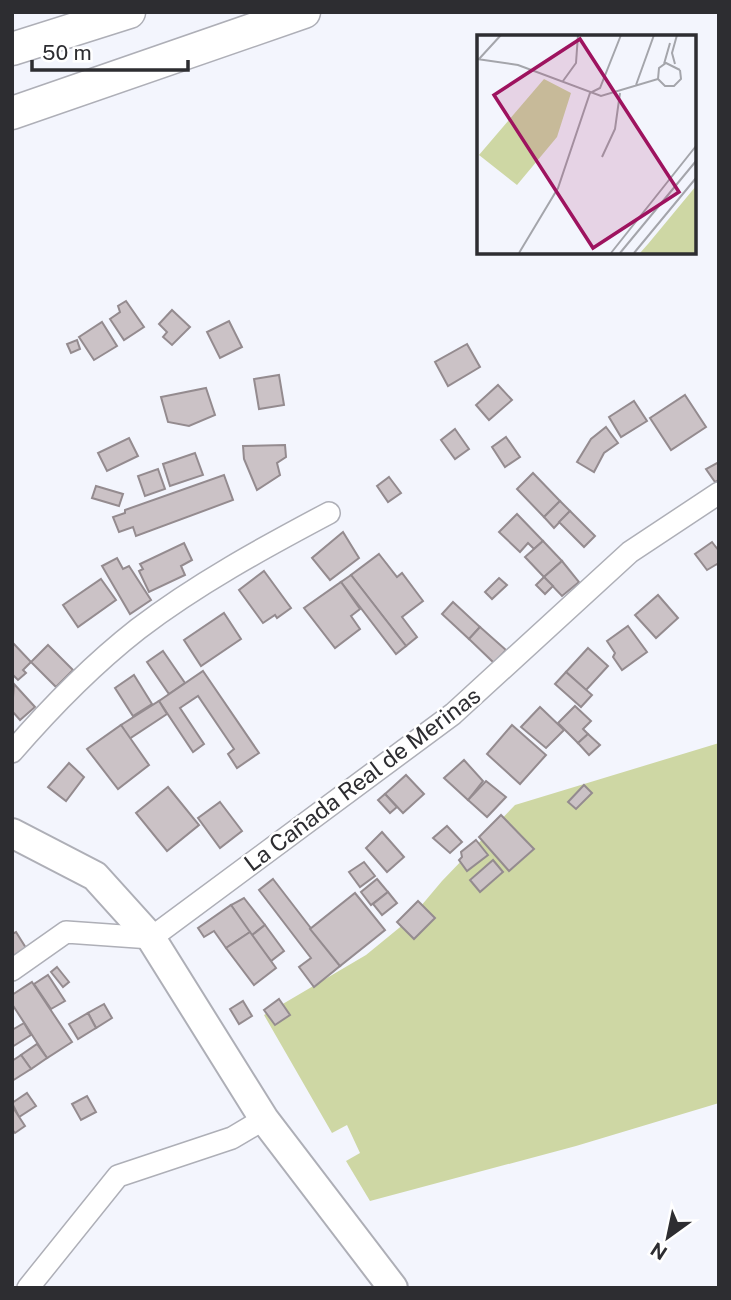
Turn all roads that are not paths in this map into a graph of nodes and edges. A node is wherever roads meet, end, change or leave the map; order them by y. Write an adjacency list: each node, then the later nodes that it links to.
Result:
1 (129, 12): 3 (highway)
2 (304, 12): 4 (highway)
3 (12, 49)
4 (12, 113)
5 (719, 493): 9 (street, La Cañada Real de Merinas)
6 (329, 513): 7 (street)
7 (12, 752)
8 (12, 833): 9 (main road)
9 (151, 938): 10 (street); 11 (main road)
10 (12, 970)
11 (264, 1119): 12 (street); 13 (main road)
12 (28, 1288)
13 (393, 1288)

